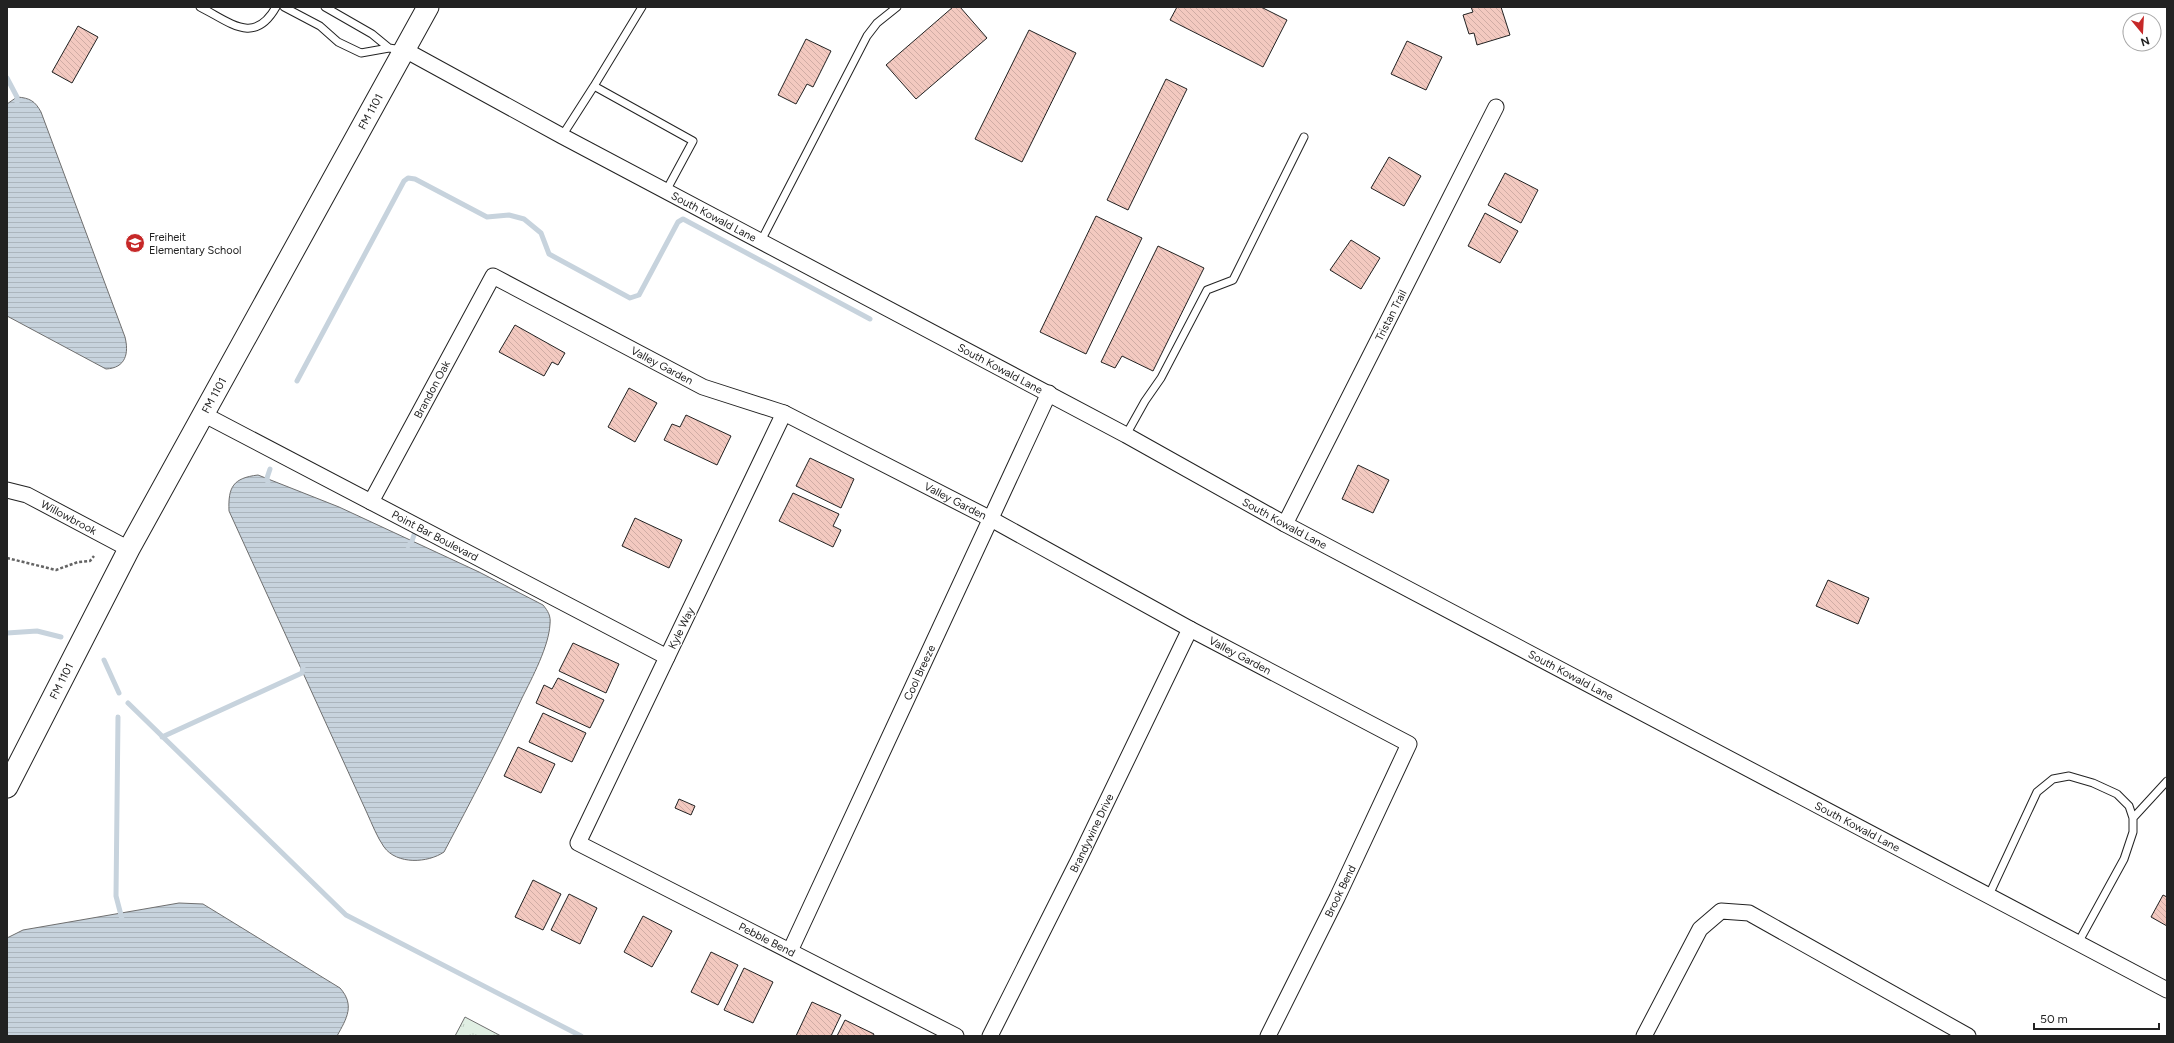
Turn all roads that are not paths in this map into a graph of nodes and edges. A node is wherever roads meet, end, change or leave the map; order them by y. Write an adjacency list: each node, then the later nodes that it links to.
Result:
1 (200, 7): 2 (lane)
2 (276, 7)
3 (284, 7): 8 (lane)
4 (325, 7): 8 (lane)
5 (428, 7): 8 (main road, FM 1101 / FM 1101)
6 (642, 7): 9 (lane)
7 (897, 7): 14 (lane)
8 (397, 49): 11 (street, South Kowald Lane); 18 (main road, FM 1101 / FM 1101)
9 (594, 86): 11 (lane); 13 (lane)
10 (1496, 107): 23 (street, Tristan Trail)
11 (562, 136): 13 (street, South Kowald Lane)
12 (1304, 137): 19 (lane)
13 (666, 191): 14 (street, South Kowald Lane)
14 (761, 241): 16 (street, South Kowald Lane)
15 (493, 276): 17 (street, Valley Garden); 21 (street, Brandon Oak)
16 (1049, 393): 19 (street, South Kowald Lane); 22 (street, Cool Breeze)
17 (784, 413): 22 (street, Valley Garden); 26 (street, Kyle Way)
18 (203, 414): 21 (street, Point Bar Boulevard); 24 (main road, FM 1101 / FM 1101)
19 (1126, 435): 23 (street, South Kowald Lane)
20 (7, 490): 24 (street, Willowbrook)
21 (371, 502): 26 (street, Point Bar Boulevard)
22 (991, 519): 25 (street, Valley Garden); 34 (street, Cool Breeze)
23 (1286, 524): 32 (street, South Kowald Lane)
24 (129, 549): 29 (main road, FM 1101 / FM 1101)
25 (1190, 629): 27 (street, Valley Garden); 37 (street, Brandywine Drive)
26 (667, 657): 31 (street, Kyle Way)
27 (1409, 744): 38 (street, Brook Bend)
28 (2167, 781): 30 (lane)
29 (7, 787)
30 (2133, 818): 32 (lane); 33 (lane)
31 (578, 843): 34 (street, Pebble Bend)
32 (1989, 896): 33 (street, South Kowald Lane)
33 (2078, 943): 35 (street, South Kowald Lane)
34 (790, 951): 36 (street, Pebble Bend)
35 (2167, 990)
36 (956, 1036)
37 (990, 1036)
38 (1268, 1036)
39 (1644, 1036): 40 (street)
40 (1968, 1036)

